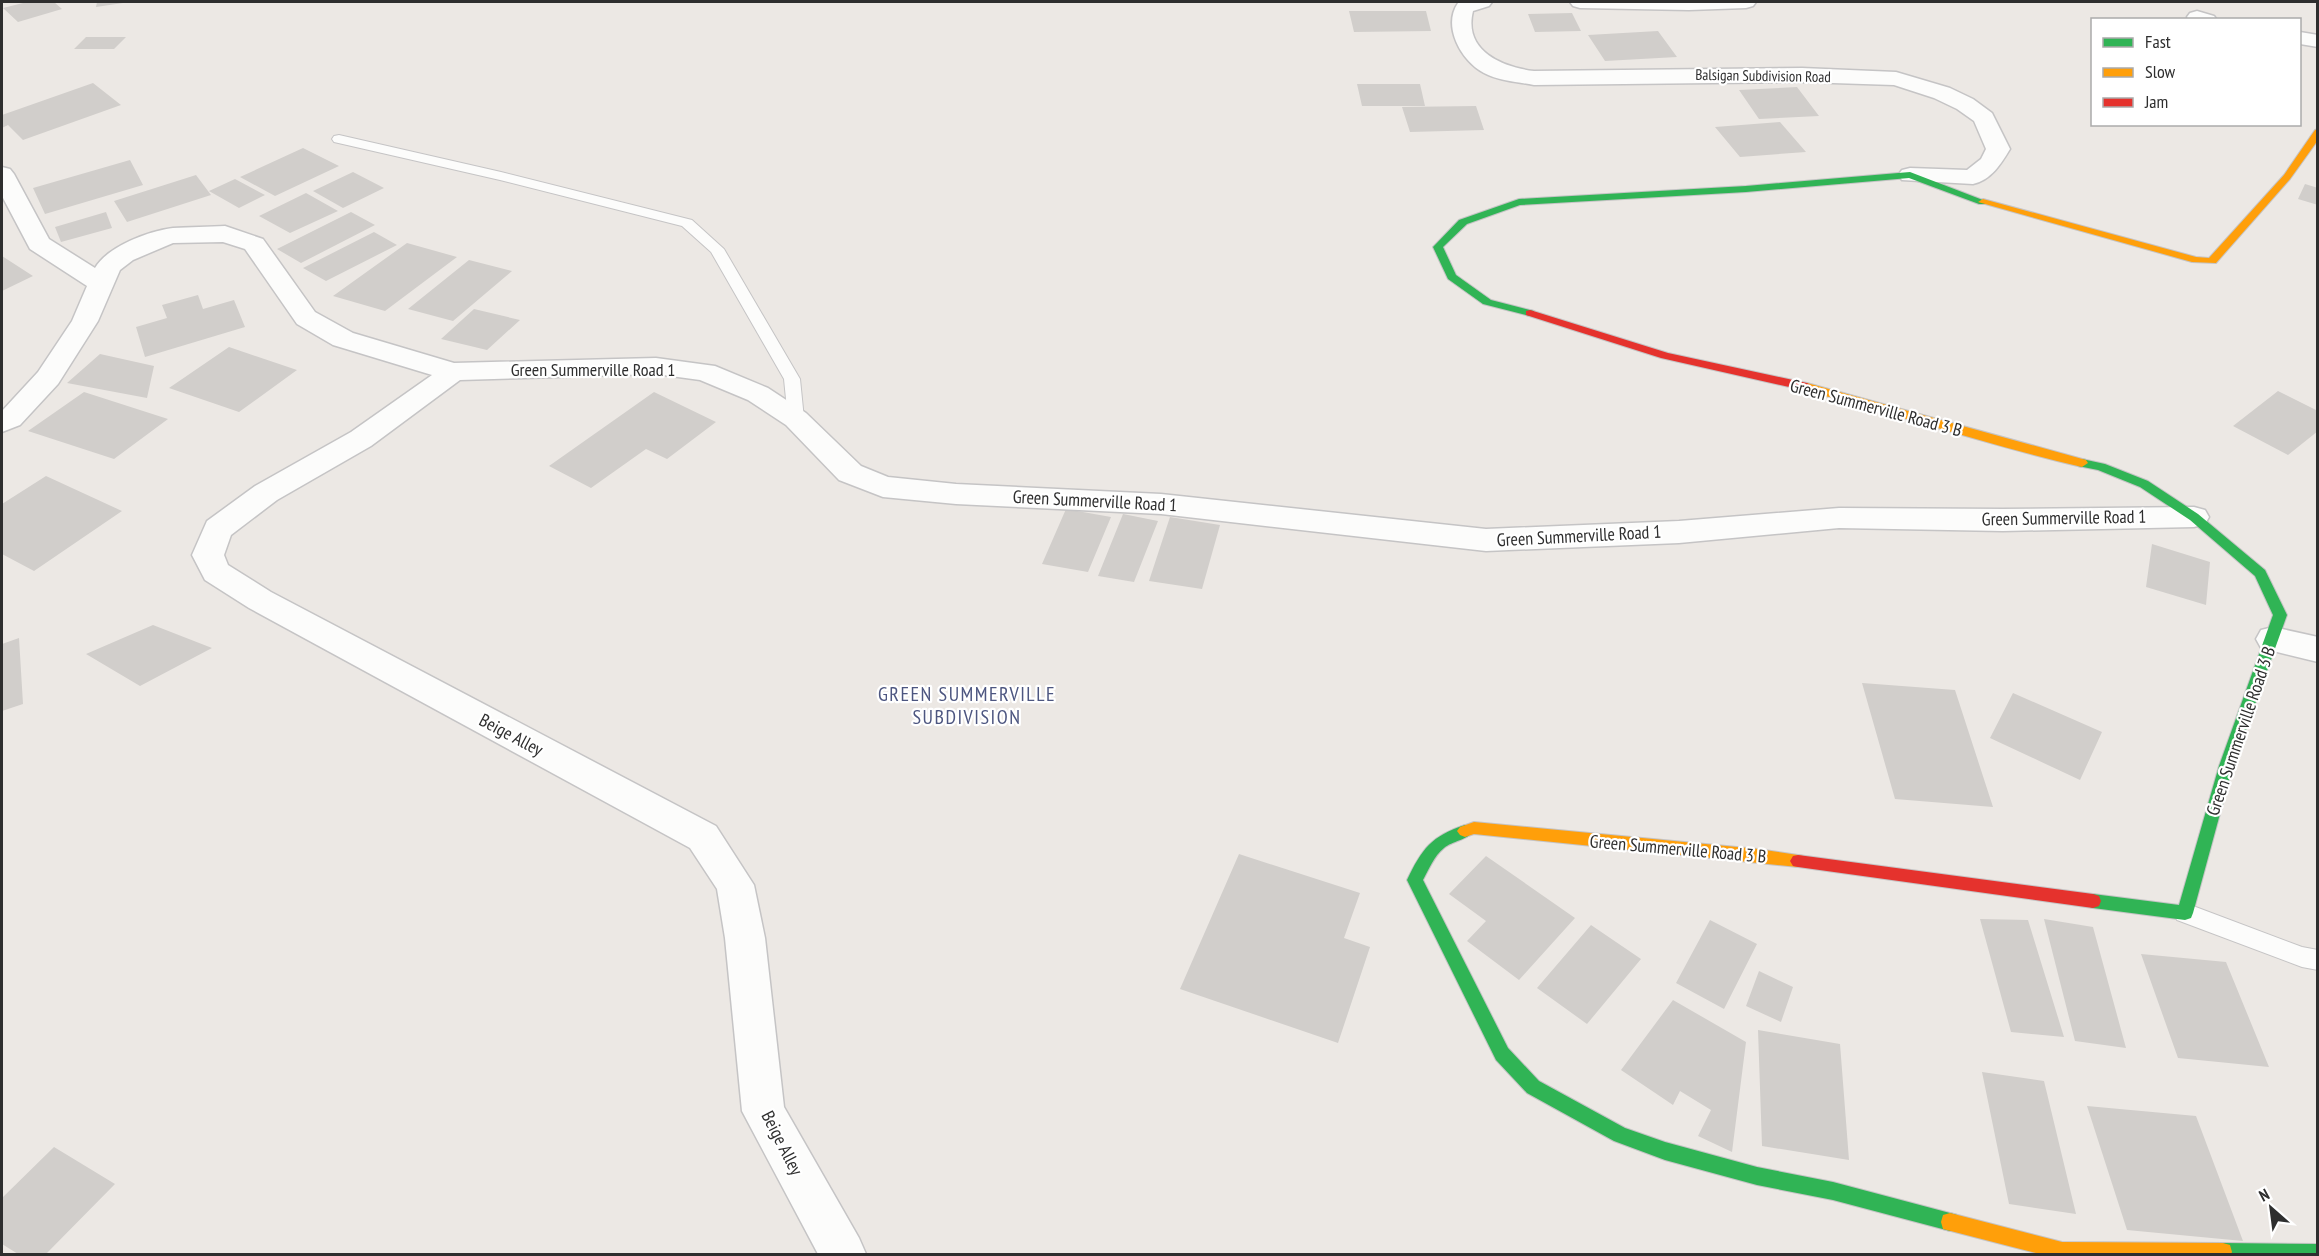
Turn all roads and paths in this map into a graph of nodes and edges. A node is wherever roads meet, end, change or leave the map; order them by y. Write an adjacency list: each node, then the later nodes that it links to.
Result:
1 (1482, 2): 9 (street, Balsigan Subdivision Road)
2 (1580, 2): 3 (street)
3 (1746, 2)
4 (2301, 38): 5 (street)
5 (2318, 41)
6 (2318, 132): 9 (street, Green Summerville Road 3 B)
7 (339, 139): 12 (lane)
8 (2, 174): 10 (street)
9 (1910, 175): 14 (street, Green Summerville Road 3 B)
10 (100, 283): 11 (street, Green Summerville Road 1); 13 (street, Green Summerville Road 1)
11 (453, 372): 12 (street, Green Summerville Road 1); 20 (street, Beige Alley)
12 (796, 419): 14 (street, Green Summerville Road 1)
13 (2, 423)
14 (2194, 517): 15 (street, Green Summerville Road 3 B)
15 (2273, 639): 16 (street); 17 (street, Green Summerville Road 3 B)
16 (2318, 650)
17 (2185, 913): 18 (lane); 19 (street, Green Summerville Road 3 B)
18 (2318, 960)
19 (2318, 1253)
20 (843, 1254)

